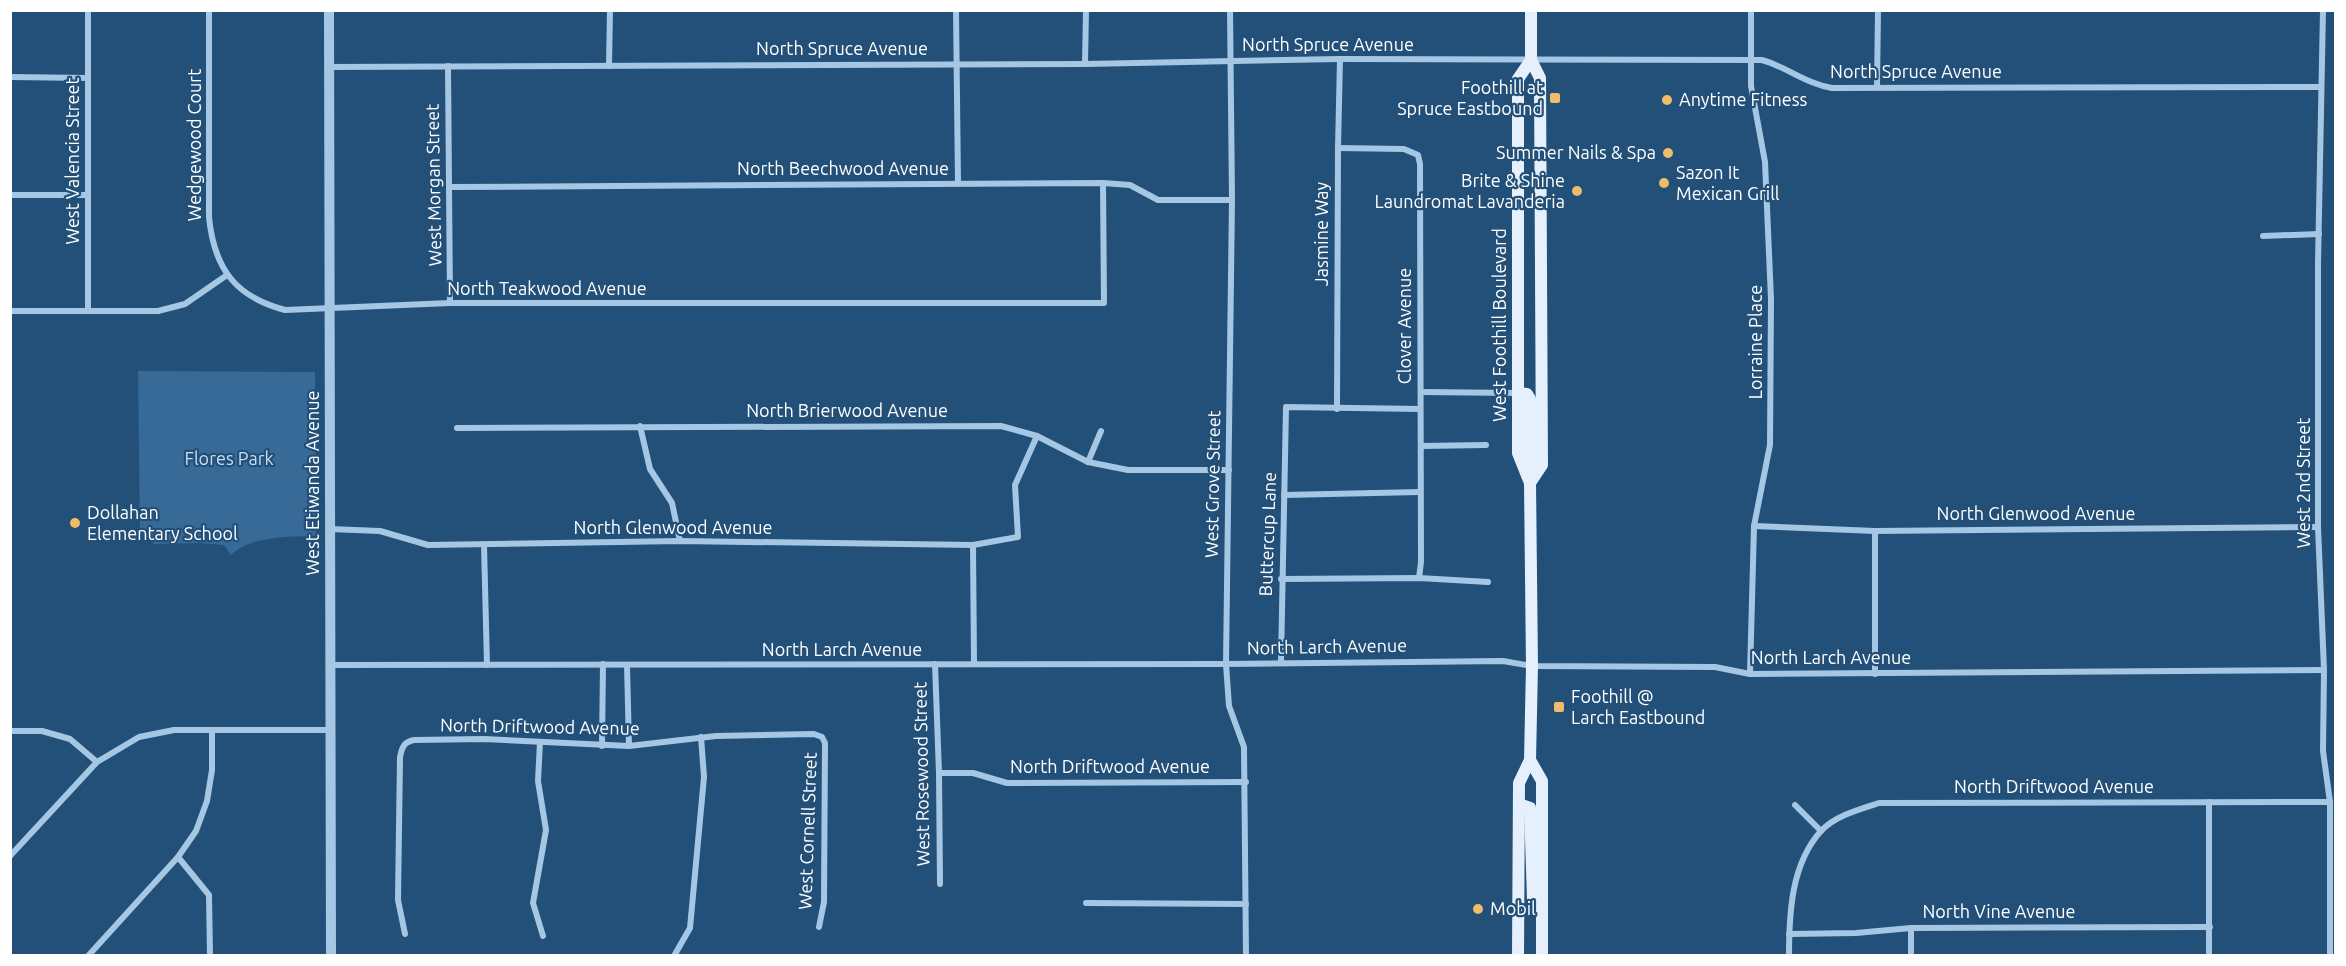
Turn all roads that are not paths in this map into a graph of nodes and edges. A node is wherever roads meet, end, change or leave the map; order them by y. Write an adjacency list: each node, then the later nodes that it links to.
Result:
1 (88, 10): 22 (street, West Valencia Street)
2 (209, 10): 34 (street, Wedgewood Court)
3 (329, 10): 20 (street, West Etiwanda Avenue)
4 (610, 10): 19 (street)
5 (956, 10): 16 (street)
6 (1086, 10): 17 (street)
7 (1230, 10): 13 (street, West Grove Street)
8 (1531, 10): 14 (main road, West Foothill Boulevard)
9 (1751, 10): 15 (street, Lorraine Place)
10 (1878, 10): 23 (street)
11 (2323, 10): 24 (street, West 2nd Street)
12 (1340, 59): 13 (street, North Spruce Avenue); 14 (street, North Spruce Avenue); 25 (street, Jasmine Way)
13 (1231, 60): 17 (street, North Spruce Avenue); 31 (street, West Grove Street)
14 (1531, 60): 15 (street, North Spruce Avenue); 40 (main road, West Foothill Boulevard); 51 (main road, West Foothill Boulevard)
15 (1752, 60): 23 (street, North Spruce Avenue); 54 (street, Lorraine Place)
16 (957, 64): 17 (street, North Spruce Avenue); 19 (street, North Spruce Avenue); 26 (street)
17 (1085, 64)
18 (448, 66): 19 (street, North Spruce Avenue); 20 (street, North Spruce Avenue); 28 (street, West Morgan Street)
19 (609, 66)
20 (329, 67): 36 (street, West Etiwanda Avenue)
21 (10, 77): 22 (street)
22 (88, 78): 30 (street, West Valencia Street)
23 (1877, 87): 24 (street, North Spruce Avenue)
24 (2320, 87): 32 (street, West 2nd Street)
25 (1338, 148): 39 (street, Clover Avenue); 41 (street, Jasmine Way)
26 (958, 183): 27 (street, North Beechwood Avenue); 28 (street, North Beechwood Avenue)
27 (1103, 183): 31 (street, North Beechwood Avenue); 35 (street, North Teakwood Avenue)
28 (450, 187): 35 (street, West Morgan Street)
29 (10, 195): 30 (street)
30 (88, 195): 38 (street, West Valencia Street)
31 (1232, 200): 50 (street, West Grove Street)
32 (2319, 234): 33 (street); 55 (street, West 2nd Street)
33 (2264, 236)
34 (227, 275): 36 (street, North Teakwood Avenue); 38 (street)
35 (450, 303): 36 (street, North Teakwood Avenue)
36 (329, 309): 56 (street, West Etiwanda Avenue)
37 (10, 311): 38 (street)
38 (88, 311)
39 (1421, 392): 40 (street); 42 (street, Clover Avenue)
40 (1518, 393): 51 (main road, West Foothill Boulevard)
41 (1336, 409): 42 (street); 53 (street, Buttercup Lane)
42 (1420, 409): 48 (street, Clover Avenue)
43 (640, 426): 44 (street, North Brierwood Avenue); 46 (street, North Brierwood Avenue); 58 (street)
44 (457, 428)
45 (1101, 431): 49 (street)
46 (1036, 436): 49 (street, North Brierwood Avenue); 60 (street, North Glenwood Avenue)
47 (1486, 445): 48 (street)
48 (1420, 446): 52 (street, Clover Avenue)
49 (1088, 462): 50 (street, North Brierwood Avenue)
50 (1228, 470): 68 (street, West Grove Street)
51 (1530, 483): 72 (main road, West Foothill Boulevard)
52 (1420, 492): 53 (street); 61 (street, Clover Avenue)
53 (1284, 495): 62 (street, Buttercup Lane)
54 (1754, 526): 57 (street, North Glenwood Avenue); 74 (street, Lorraine Place)
55 (2318, 527): 57 (street, North Glenwood Avenue); 73 (street, West 2nd Street)
56 (329, 529): 59 (street, North Glenwood Avenue); 69 (street, West Etiwanda Avenue)
57 (1875, 531): 75 (street)
58 (680, 541): 59 (street, North Glenwood Avenue); 60 (street, North Glenwood Avenue)
59 (484, 545): 70 (street)
60 (973, 545): 67 (street)
61 (1419, 578): 62 (street); 63 (street)
62 (1281, 579): 64 (street, Buttercup Lane)
63 (1488, 582)
64 (1281, 662): 68 (street, North Larch Avenue); 72 (street, North Larch Avenue)
65 (603, 664): 70 (street, North Larch Avenue); 71 (street, North Larch Avenue); 82 (street)
66 (935, 664): 67 (street, North Larch Avenue); 71 (street, North Larch Avenue); 86 (street, West Rosewood Street)
67 (975, 664): 68 (street, North Larch Avenue)
68 (1226, 664): 87 (street, West Grove Street)
69 (330, 665): 70 (street, North Larch Avenue); 77 (street, West Etiwanda Avenue)
70 (487, 665)
71 (627, 665): 83 (street)
72 (1532, 666): 74 (street, North Larch Avenue); 84 (main road, West Foothill Boulevard)
73 (2324, 670): 75 (street, North Larch Avenue); 89 (street, West 2nd Street)
74 (1750, 674): 75 (street, North Larch Avenue)
75 (1875, 674)
76 (212, 730): 77 (street); 85 (street); 94 (street)
77 (330, 730): 107 (street, West Etiwanda Avenue)
78 (10, 731): 85 (street)
79 (700, 737): 80 (street, North Driftwood Avenue); 83 (street, North Driftwood Avenue); 108 (street)
80 (822, 737): 99 (street, West Cornell Street)
81 (540, 742): 82 (street, North Driftwood Avenue); 102 (street, North Driftwood Avenue); 104 (street)
82 (602, 746): 83 (street, North Driftwood Avenue)
83 (629, 746)
84 (1530, 760): 90 (main road, West Foothill Boulevard); 98 (main road, West Foothill Boulevard)
85 (97, 762): 93 (street)
86 (939, 773): 87 (street, North Driftwood Avenue); 95 (street, West Rosewood Street)
87 (1246, 782): 97 (street, West Grove Street)
88 (2209, 802): 89 (street, North Driftwood Avenue); 92 (street, North Driftwood Avenue); 100 (street)
89 (2330, 802): 115 (street, West 2nd Street)
90 (1519, 804): 98 (main road); 110 (main road, West Foothill Boulevard)
91 (1795, 805): 92 (street)
92 (1821, 831): 103 (street)
93 (10, 856)
94 (178, 857): 105 (street); 106 (street)
95 (940, 884)
96 (1086, 903): 97 (street)
97 (1246, 904): 109 (street, West Grove Street)
98 (1542, 915): 111 (main road, West Foothill Boulevard)
99 (819, 927)
100 (2210, 927): 101 (street, North Vine Avenue); 114 (street)
101 (1911, 928): 103 (street, North Vine Avenue); 113 (street)
102 (405, 934)
103 (1789, 934): 112 (street)
104 (543, 936)
105 (88, 956)
106 (210, 956)
107 (331, 956)
108 (674, 956)
109 (1246, 956)
110 (1518, 956)
111 (1542, 956)
112 (1789, 956)
113 (1911, 956)
114 (2209, 956)
115 (2330, 956)

